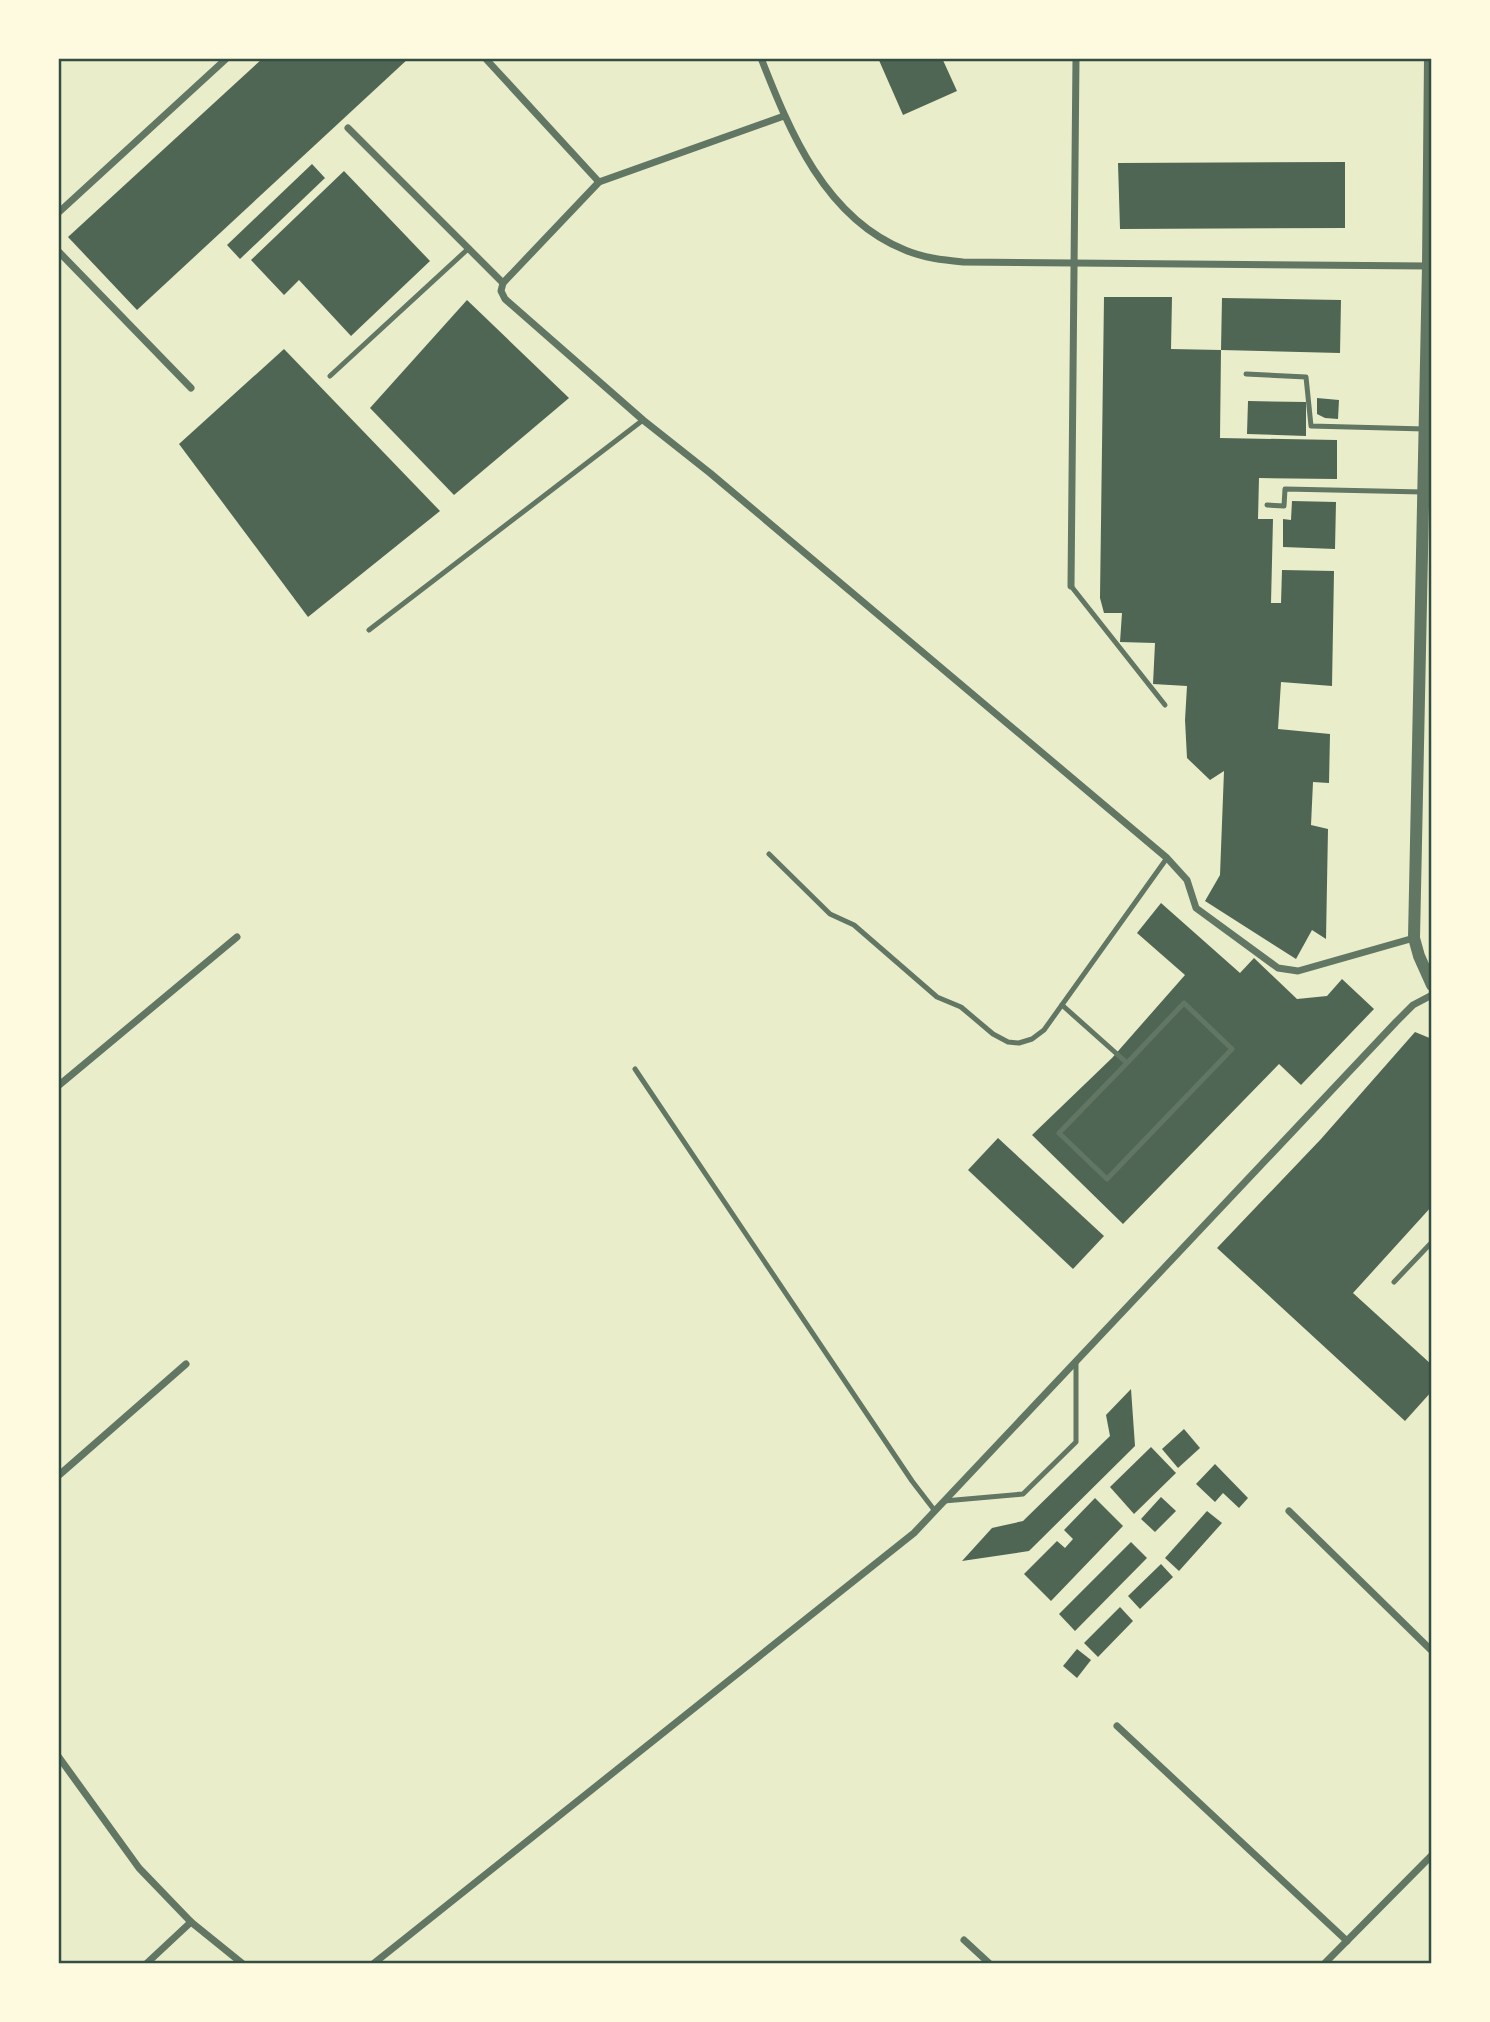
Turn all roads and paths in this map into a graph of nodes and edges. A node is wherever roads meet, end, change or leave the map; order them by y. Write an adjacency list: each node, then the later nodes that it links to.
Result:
1 (227, 58): 9 (street)
2 (485, 58): 8 (street)
3 (761, 58): 6 (street)
4 (1076, 58): 12 (street)
5 (1430, 58): 13 (street)
6 (784, 116): 8 (street); 12 (street)
7 (348, 128): 10 (street)
8 (599, 182): 14 (street)
9 (58, 214)
10 (468, 248): 14 (street); 16 (lane)
11 (58, 251): 17 (street)
12 (1074, 263): 13 (street); 22 (street)
13 (1428, 265): 19 (street)
14 (502, 287): 18 (street)
15 (1247, 374): 19 (lane)
16 (330, 376)
17 (191, 388)
18 (643, 420): 23 (lane); 26 (street)
19 (1425, 429): 20 (street)
20 (1424, 492): 21 (lane); 28 (street)
21 (1267, 505)
22 (1071, 586): 24 (lane)
23 (369, 630)
24 (1166, 705)
25 (769, 854): 31 (lane)
26 (1167, 858): 28 (street); 31 (lane)
27 (237, 937): 34 (street)
28 (1415, 938): 29 (street)
29 (1432, 985)
30 (1432, 995): 37 (street)
31 (1062, 1005): 32 (lane)
32 (1127, 1063): 32 (lane)
33 (635, 1069): 41 (lane)
34 (58, 1086)
35 (1432, 1242): 36 (lane)
36 (1394, 1282)
37 (1076, 1362): 40 (street); 40 (lane)
38 (186, 1364): 39 (street)
39 (58, 1476)
40 (944, 1501): 41 (street)
41 (934, 1511): 52 (street)
42 (1289, 1511): 43 (street)
43 (1432, 1651)
44 (1117, 1726): 49 (street)
45 (58, 1756): 47 (street)
46 (1432, 1855): 49 (street)
47 (191, 1922): 50 (street); 51 (street)
48 (964, 1940): 53 (street)
49 (1347, 1941): 54 (street)
50 (146, 1964)
51 (243, 1964)
52 (373, 1964)
53 (990, 1964)
54 (1324, 1964)

